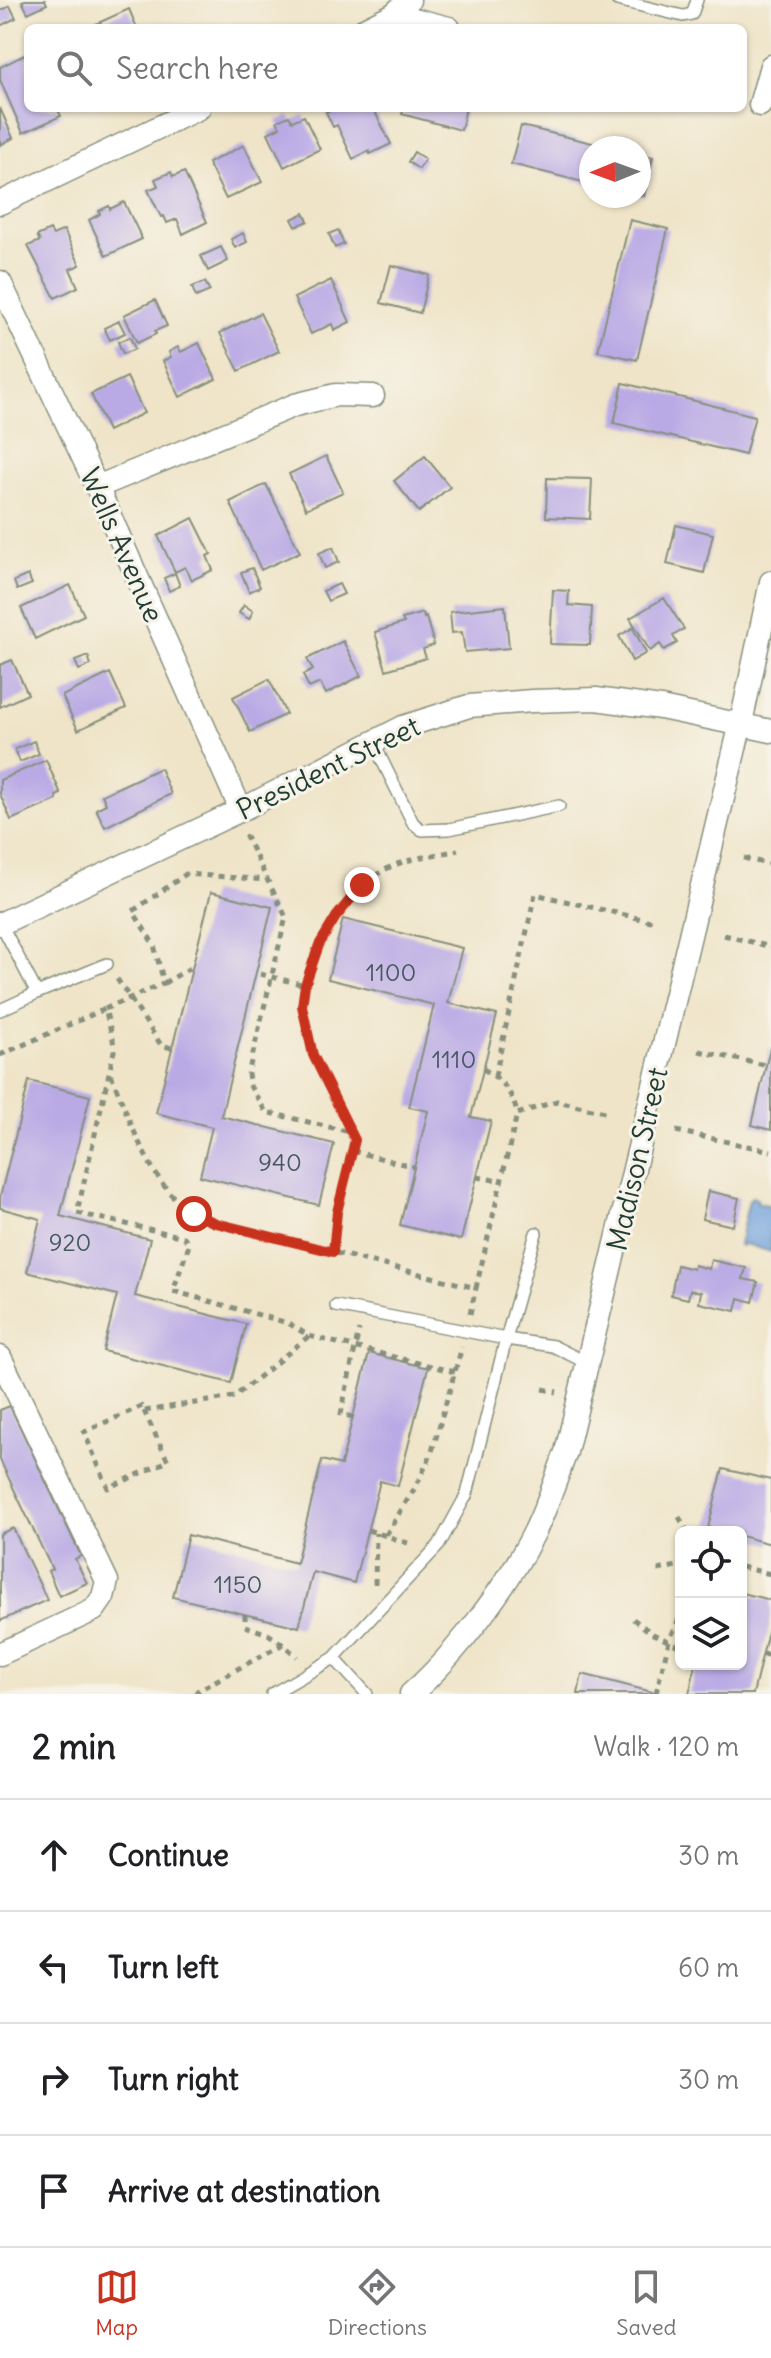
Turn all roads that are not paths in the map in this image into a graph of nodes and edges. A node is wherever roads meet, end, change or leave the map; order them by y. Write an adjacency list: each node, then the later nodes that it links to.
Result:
1 (617, 0): 2 (lane)
2 (697, 0)
3 (402, 7): 4 (street); 5 (street)
4 (373, 24)
5 (440, 24)
6 (771, 66): 7 (street)
7 (758, 105)
8 (191, 112): 9 (street)
9 (0, 203)
10 (0, 282): 12 (street, Wells Avenue)
11 (373, 396): 12 (street)
12 (97, 487): 18 (street, Wells Avenue)
13 (771, 582): 14 (street, Madison Street)
14 (741, 723): 15 (street, President Street); 16 (street, President Street); 27 (street, Madison Street)
15 (771, 731)
16 (373, 742): 17 (lane); 18 (street, President Street)
17 (559, 806)
18 (241, 810): 19 (street, President Street)
19 (0, 923): 21 (lane)
20 (107, 964): 21 (lane)
21 (37, 993): 22 (lane)
22 (0, 1010)
23 (536, 1233): 25 (lane)
24 (336, 1306): 25 (lane)
25 (506, 1339): 27 (lane); 29 (lane)
26 (0, 1357): 28 (street)
27 (588, 1364): 32 (street, Madison Street)
28 (0, 1654)
29 (334, 1658): 30 (lane); 31 (lane)
30 (272, 1694)
31 (367, 1694)
32 (411, 1694)

